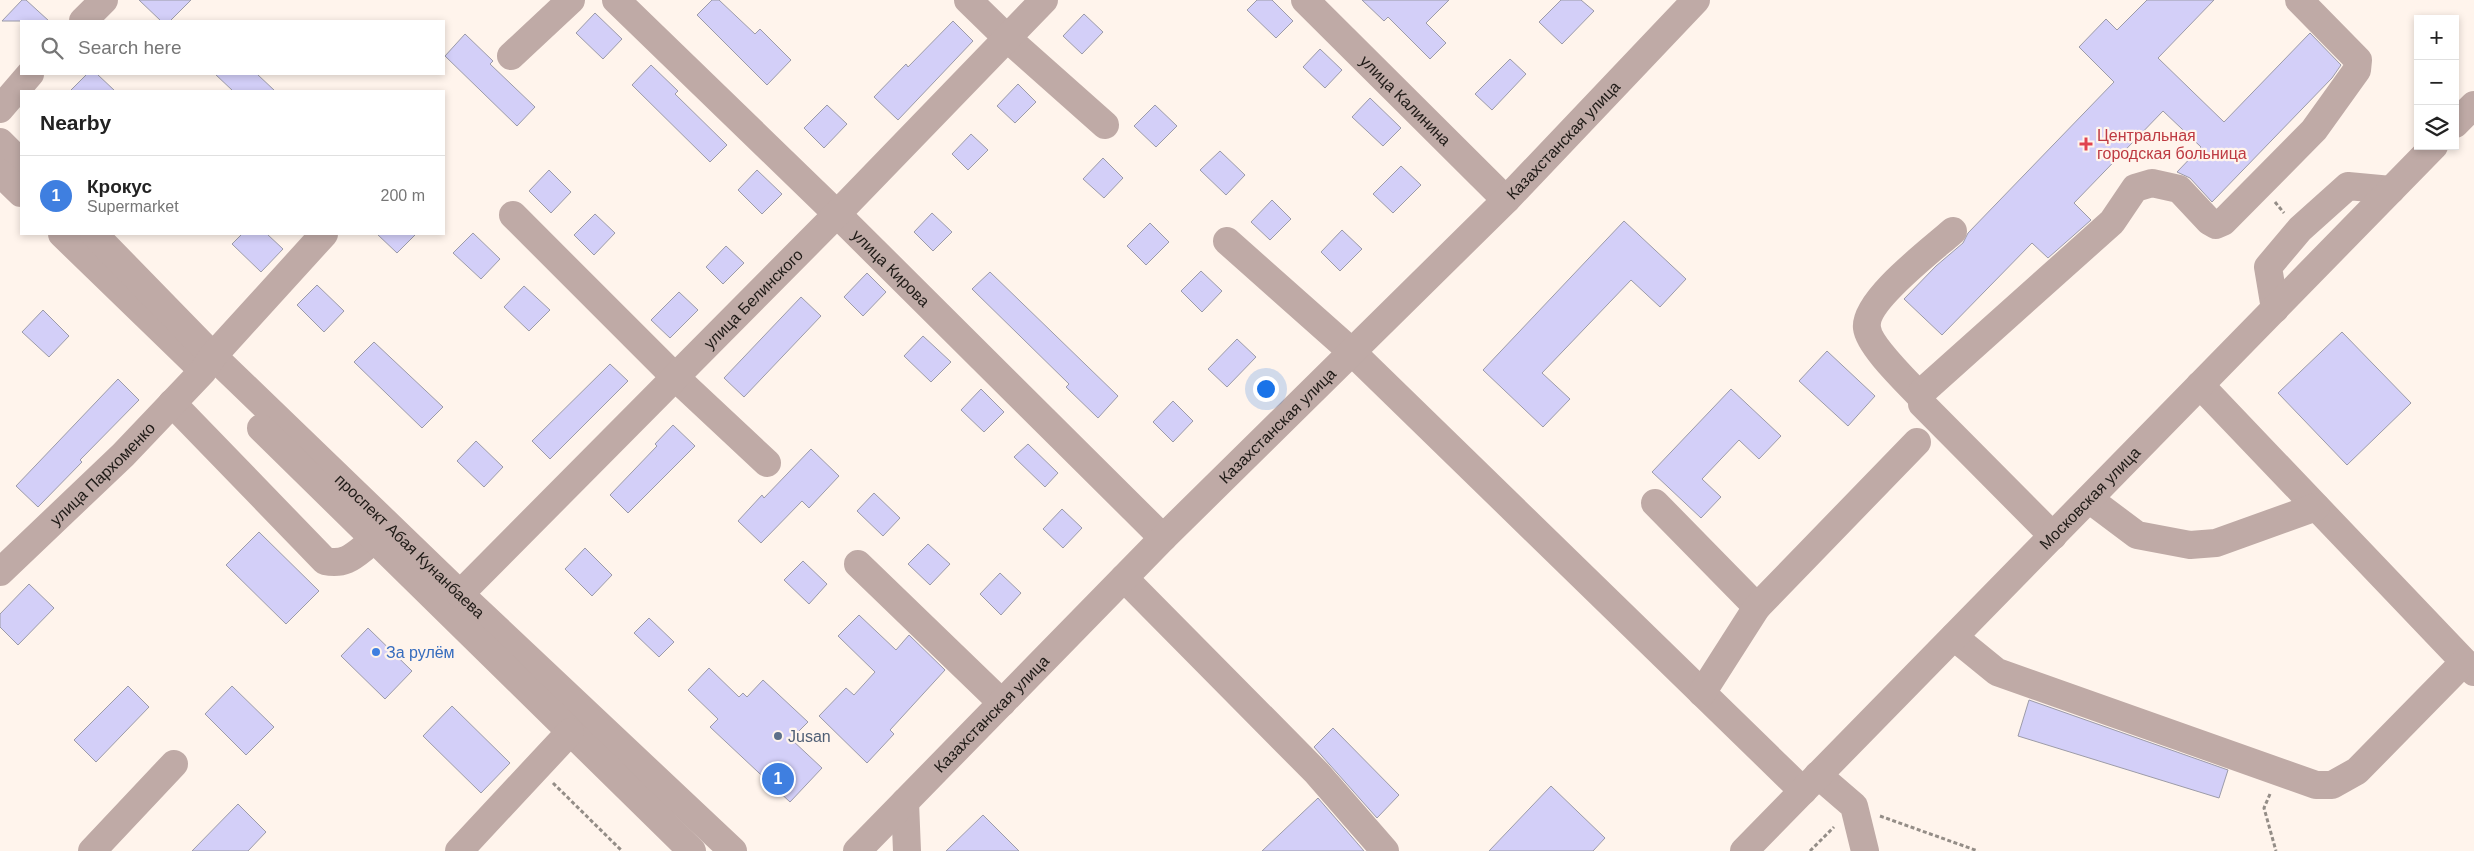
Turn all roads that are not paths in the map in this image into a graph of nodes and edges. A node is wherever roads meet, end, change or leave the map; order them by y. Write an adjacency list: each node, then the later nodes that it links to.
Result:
1 (104, 0): 9 (street)
2 (571, 0): 11 (street)
3 (616, 0): 24 (street, улица Кирова)
4 (968, 0): 10 (street)
5 (1044, 0): 10 (street, улица Белинского)
6 (1305, 0): 23 (street, улица Калинина)
7 (1696, 0): 23 (street, Казахстанская улица)
8 (2299, 0): 36 (street)
9 (84, 20)
10 (1007, 38): 16 (street); 24 (street, улица Белинского)
11 (511, 56)
12 (29, 75): 14 (street)
13 (2474, 105): 15 (street)
14 (0, 109)
15 (2459, 120)
16 (1105, 125)
17 (0, 142): 19 (street)
18 (2430, 150): 21 (street, Московская улица)
19 (20, 161)
20 (0, 173): 22 (street)
21 (2391, 190): 31 (street, Московская улица); 31 (street)
22 (20, 193)
23 (1506, 200): 32 (street, Казахстанская улица)
24 (837, 214): 34 (street, улица Белинского); 44 (street, улица Кирова)
25 (513, 216): 34 (street)
26 (1953, 231): 36 (street)
27 (63, 235): 33 (street, проспект Абая Кунанбаева)
28 (323, 235): 33 (street, улица Пархоменко)
29 (103, 237): 33 (street, проспект Абая Кунанбаева)
30 (1227, 241): 32 (street)
31 (2275, 309): 35 (street, Московская улица)
32 (1352, 352): 44 (street, Казахстанская улица); 53 (street)
33 (208, 364): 37 (street, улица Пархоменко); 45 (street, проспект Абая Кунанбаева); 49 (street, проспект Абая Кунанбаева)
34 (675, 377): 39 (street); 49 (street, улица Белинского)
35 (2200, 385): 40 (street, Московская улица); 42 (street)
36 (1920, 396): 43 (street)
37 (172, 403): 45 (street); 47 (street, улица Пархоменко)
38 (1917, 442): 50 (street)
39 (767, 463)
40 (2089, 499): 42 (street); 43 (street, Московская улица)
41 (1655, 503): 50 (street)
42 (2316, 507): 52 (street)
43 (2053, 536): 51 (street, Московская улица)
44 (1163, 538): 48 (street, Казахстанская улица)
45 (374, 540): 55 (street, проспект Абая Кунанбаева)
46 (858, 564): 54 (street)
47 (0, 572)
48 (1124, 578): 54 (street, Казахстанская улица); 65 (street)
49 (460, 594): 62 (street, проспект Абая Кунанбаева)
50 (1757, 607): 53 (street)
51 (1954, 637): 52 (street); 57 (street, Московская улица)
52 (2469, 667)
53 (1702, 693): 57 (street)
54 (1002, 703): 58 (street, Казахстанская улица)
55 (570, 732): 60 (street); 61 (street, проспект Абая Кунанбаева)
56 (174, 764): 59 (street)
57 (1811, 783): 66 (street, Московская улица); 67 (street)
58 (905, 802): 63 (street, Казахстанская улица); 64 (street)
59 (92, 851)
60 (459, 851)
61 (692, 851)
62 (733, 851)
63 (857, 851)
64 (906, 851)
65 (1385, 851)
66 (1744, 851)
67 (1865, 851)

